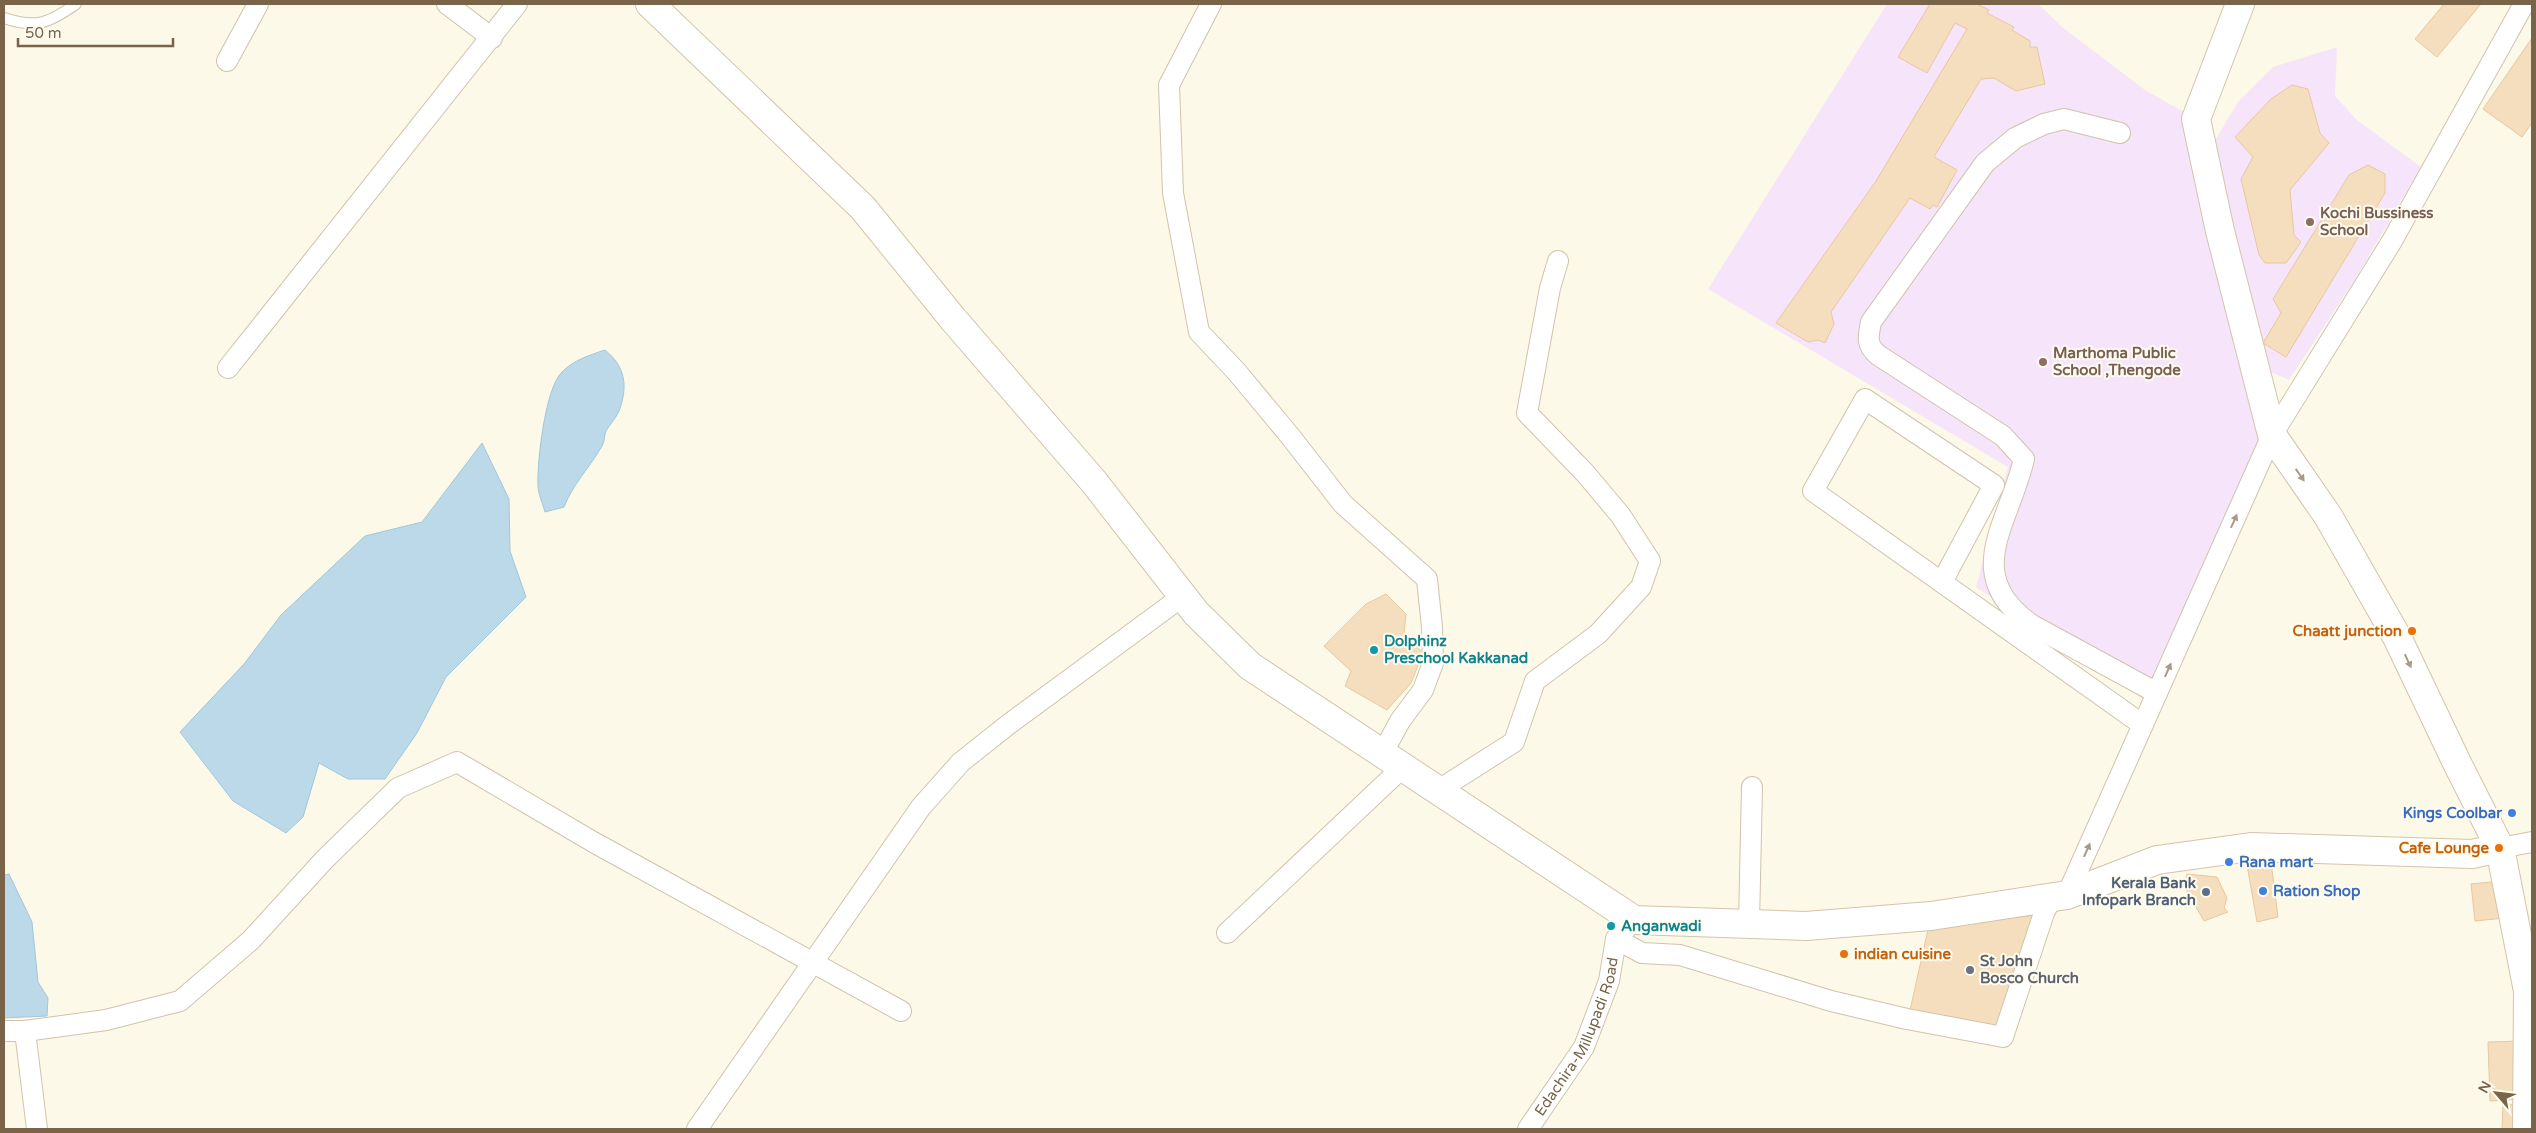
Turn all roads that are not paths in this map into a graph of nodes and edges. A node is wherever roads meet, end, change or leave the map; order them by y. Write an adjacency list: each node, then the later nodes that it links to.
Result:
1 (76, 4): 9 (lane)
2 (258, 4): 11 (street)
3 (447, 4): 10 (street)
4 (517, 4): 10 (street)
5 (650, 4): 17 (main road)
6 (1210, 4): 20 (street)
7 (2240, 4): 15 (main road)
8 (2524, 4): 15 (street)
9 (4, 18)
10 (492, 38): 14 (street)
11 (227, 61)
12 (2120, 133): 18 (street)
13 (1558, 260): 22 (street)
14 (228, 368)
15 (2272, 435): 18 (street, one-way to 15); 24 (main road, one-way to 24)
16 (1942, 582): 16 (street); 19 (street)
17 (1183, 596): 20 (main road); 29 (street)
18 (2157, 693): 19 (street)
19 (2143, 725): 25 (street, one-way to 19)
20 (1393, 760): 22 (main road); 28 (street)
21 (1752, 787): 26 (street)
22 (1438, 791): 27 (main road)
23 (2532, 842): 24 (street)
24 (2500, 848): 25 (main road); 36 (main road)
25 (2060, 896): 26 (main road); 27 (street)
26 (1749, 923): 27 (main road)
27 (1625, 929): 35 (street, Edachira-Millupadi Road)
28 (1227, 933)
29 (810, 964): 30 (street); 32 (street); 34 (street)
30 (901, 1011)
31 (4, 1031): 32 (street)
32 (25, 1031): 33 (street)
33 (38, 1129)
34 (697, 1129)
35 (1528, 1129)
36 (2527, 1129)

